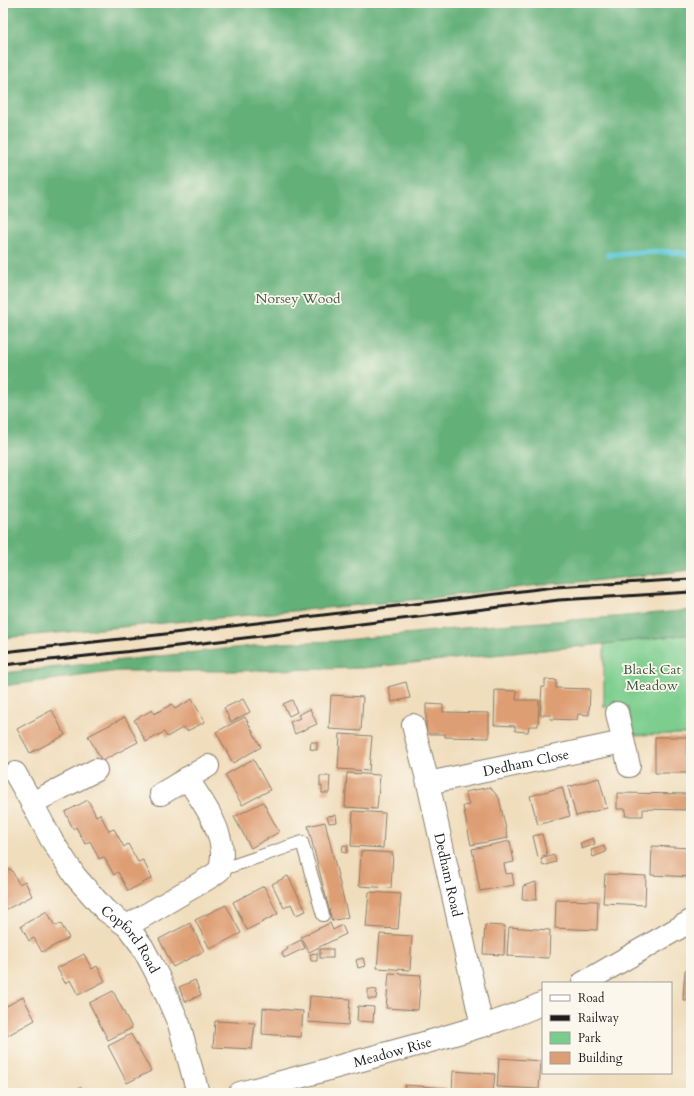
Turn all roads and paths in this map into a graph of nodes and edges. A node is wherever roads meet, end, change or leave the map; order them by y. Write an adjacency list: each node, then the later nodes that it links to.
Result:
1 (617, 713): 3 (street)
2 (413, 725): 9 (street, Dedham Road)
3 (623, 742): 5 (street); 9 (street, Dedham Close)
4 (208, 766): 8 (street)
5 (629, 766)
6 (96, 770): 11 (street)
7 (14, 773): 11 (street, Copford Road)
8 (187, 778): 10 (street); 12 (street)
9 (428, 783): 18 (street, Dedham Road)
10 (161, 794)
11 (32, 803): 15 (street, Copford Road)
12 (220, 870): 13 (lane); 15 (street)
13 (323, 915)
14 (691, 921): 16 (street)
15 (127, 926): 19 (street, Copford Road)
16 (585, 982)
17 (542, 1003): 18 (street, Meadow Rise)
18 (482, 1026): 20 (street, Meadow Rise)
19 (198, 1093)
20 (240, 1093)

